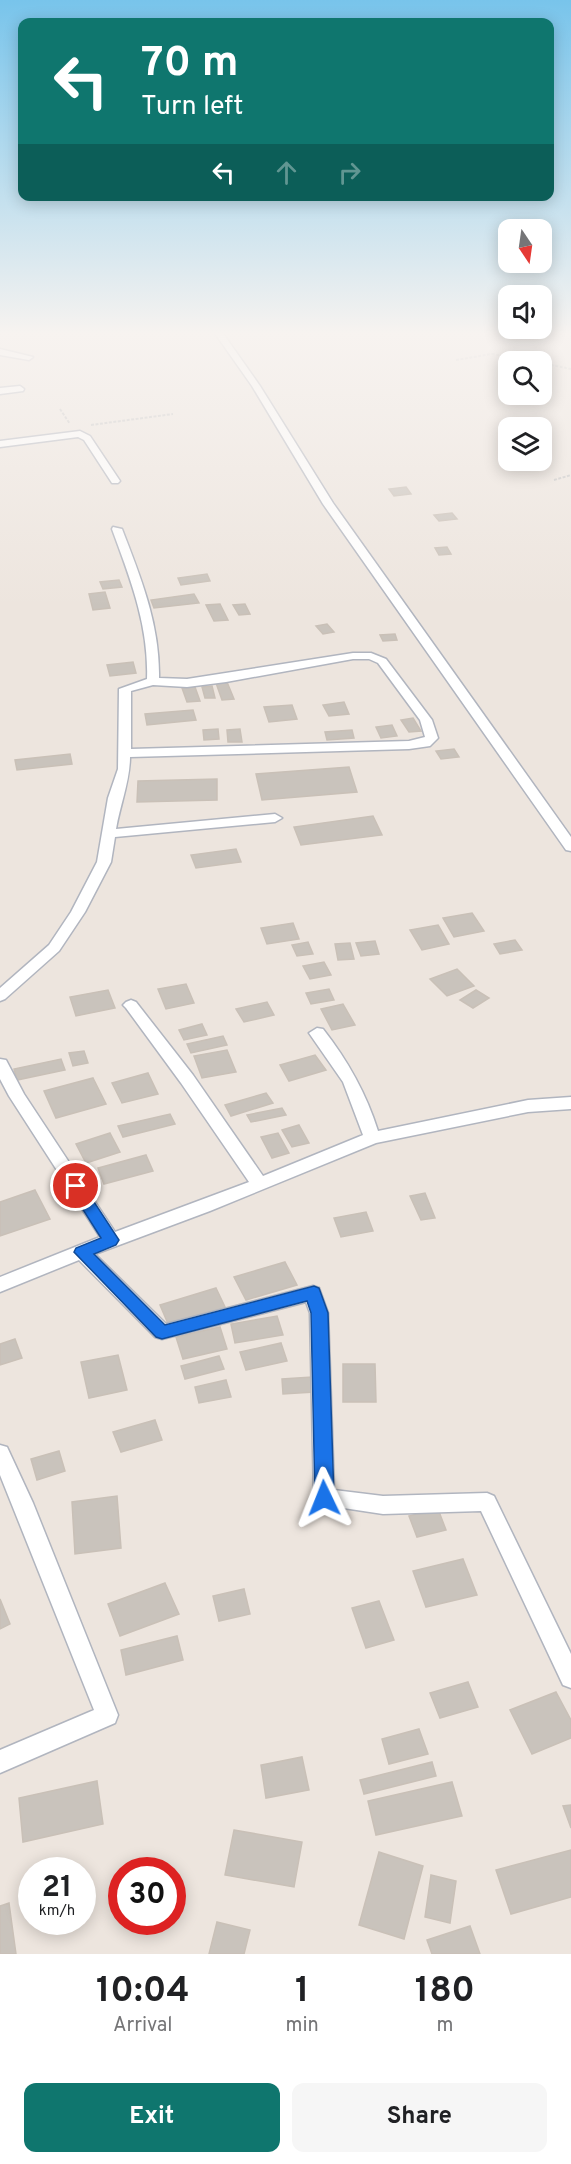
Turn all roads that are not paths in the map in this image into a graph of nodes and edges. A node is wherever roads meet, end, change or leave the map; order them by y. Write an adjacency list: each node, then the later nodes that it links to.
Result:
1 (279, 423): 9 (street)
2 (0, 444): 3 (street)
3 (115, 481)
4 (117, 529): 5 (street)
5 (153, 681): 6 (street); 6 (street)
6 (126, 753): 8 (street)
7 (275, 818): 8 (street)
8 (109, 834): 10 (street)
9 (571, 846)
10 (0, 996)
11 (131, 1005): 16 (street)
12 (317, 1033): 15 (street)
13 (0, 1064): 17 (street)
14 (571, 1103): 15 (street)
15 (372, 1138): 16 (street)
16 (260, 1185): 17 (street)
17 (111, 1240): 18 (street)
18 (82, 1252): 19 (street); 21 (street)
19 (0, 1285)
20 (0, 1453): 22 (street)
21 (571, 1678)
22 (0, 1762)

